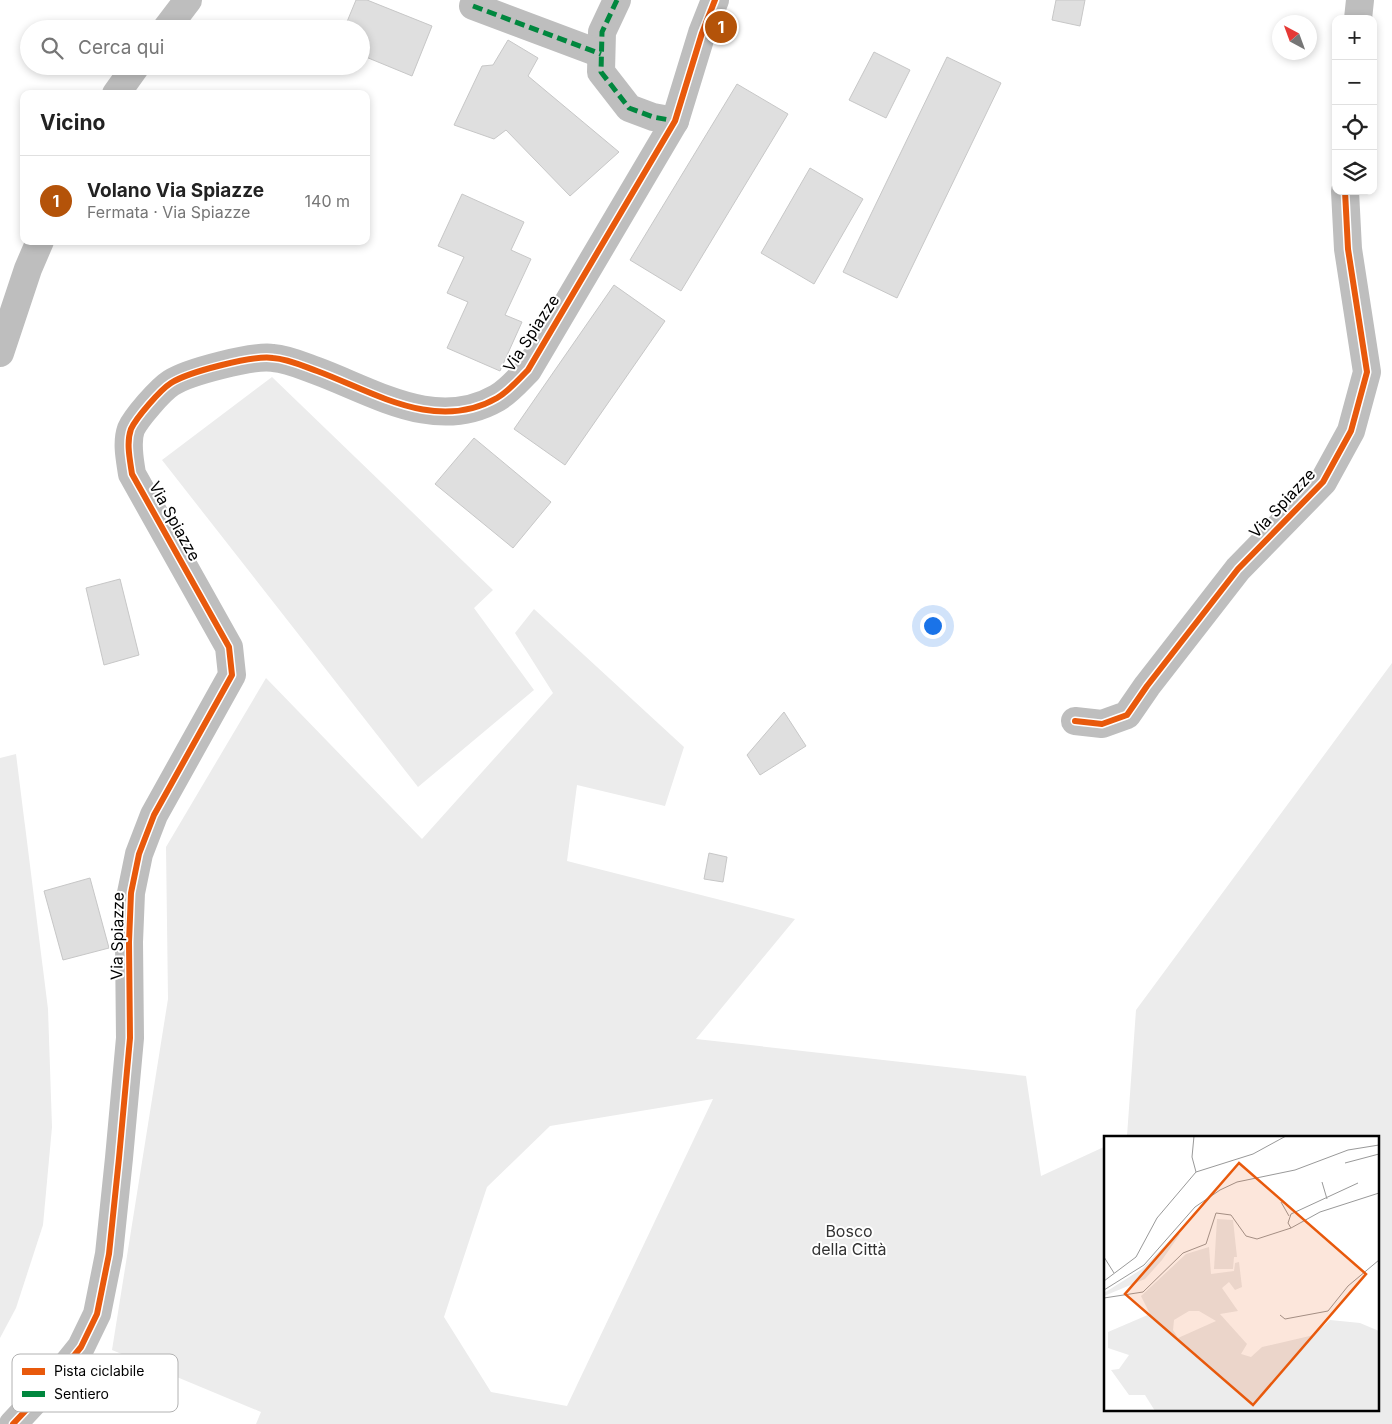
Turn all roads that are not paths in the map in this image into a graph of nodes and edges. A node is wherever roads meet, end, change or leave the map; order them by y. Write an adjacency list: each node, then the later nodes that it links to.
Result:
1 (188, 0): 7 (street)
2 (617, 0): 8 (street)
3 (715, 0): 11 (street, Via Spiazze)
4 (1360, 0): 6 (street)
5 (473, 6): 8 (street)
6 (1358, 15)
7 (173, 20)
8 (601, 54): 11 (street)
9 (130, 75): 10 (street)
10 (119, 90)
11 (675, 122): 16 (street, Via Spiazze)
12 (1345, 195): 15 (street, Via Spiazze)
13 (38, 245): 14 (street)
14 (0, 353)
15 (1075, 720)
16 (75, 1354)
17 (24, 1412): 18 (street, Via Spiazze)
18 (13, 1424)

